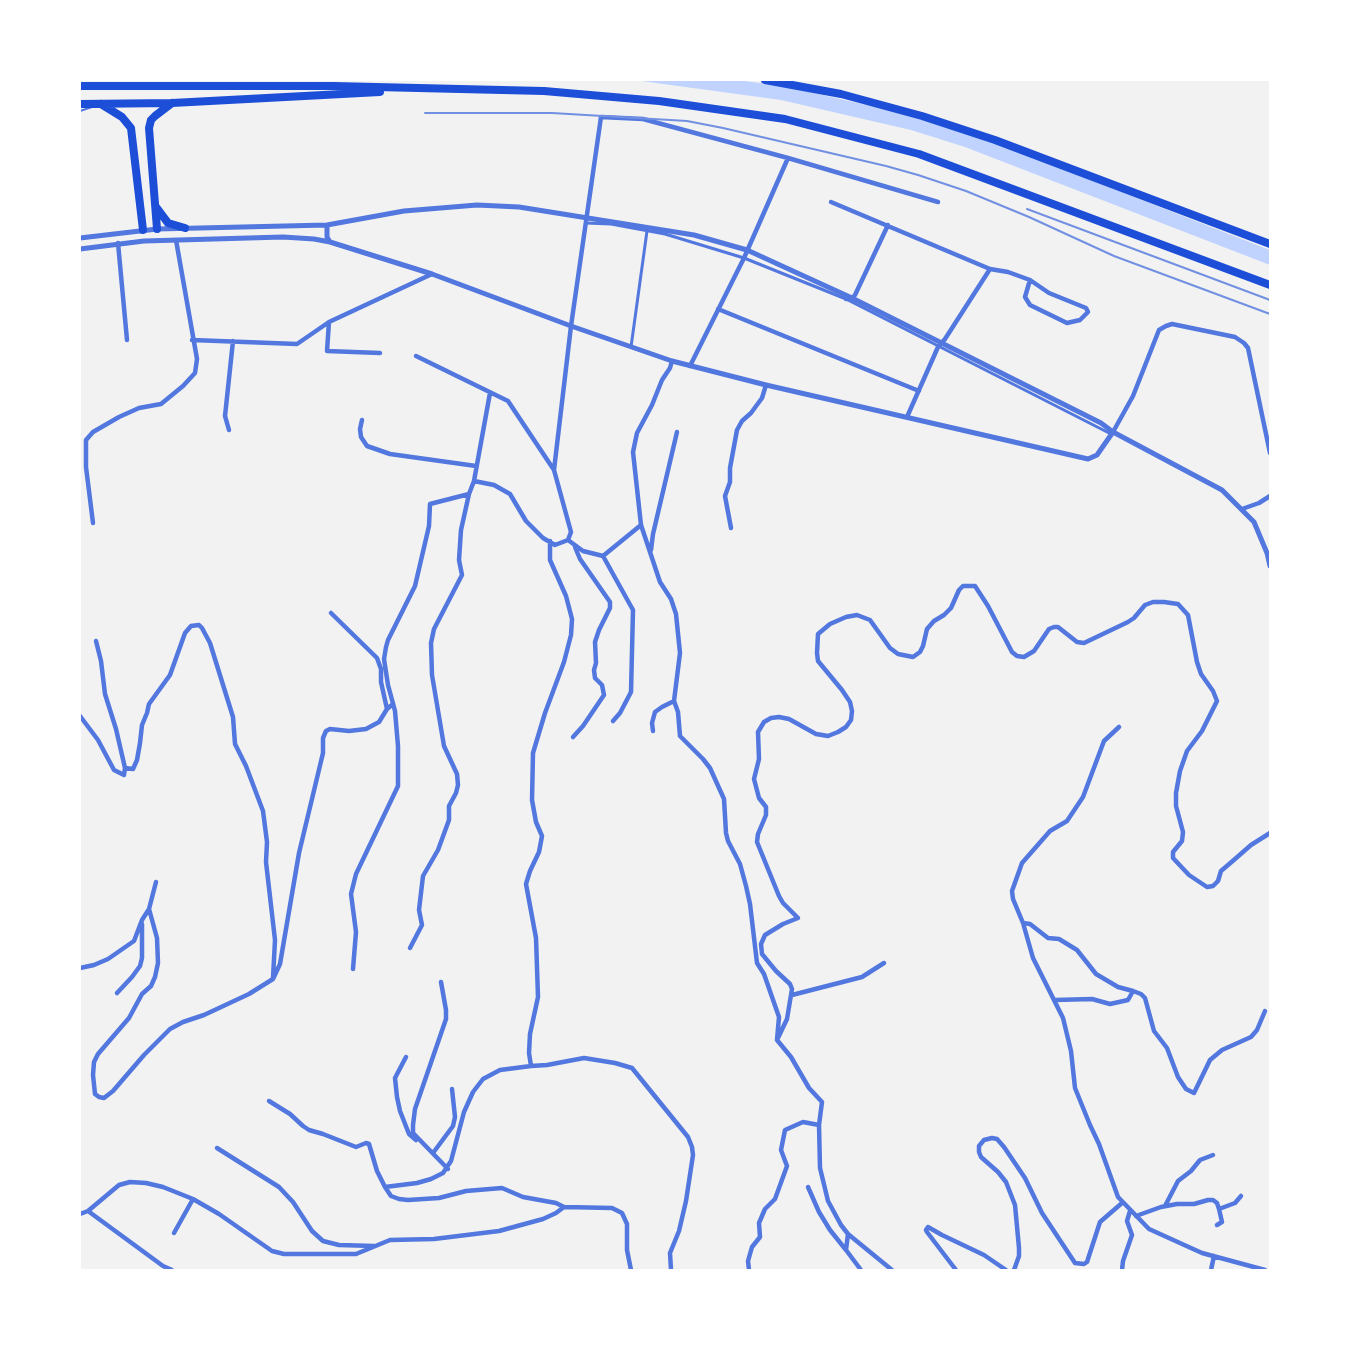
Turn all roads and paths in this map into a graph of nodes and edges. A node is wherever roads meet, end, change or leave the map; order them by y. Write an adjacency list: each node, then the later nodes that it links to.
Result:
1 (765, 80): 27 (highway)
2 (80, 86): 3 (highway)
3 (424, 89): 4 (highway); 34 (highway)
4 (172, 103): 6 (highway); 11 (highway)
5 (80, 104): 6 (highway)
6 (101, 104): 7 (lane); 18 (highway)
7 (80, 111)
8 (788, 158): 10 (street); 12 (street); 29 (street)
9 (831, 202): 14 (street)
10 (938, 202)
11 (155, 206): 16 (highway); 17 (highway)
12 (586, 220): 13 (street); 19 (street); 29 (street); 38 (street)
13 (327, 225): 15 (street); 25 (street)
14 (888, 225): 31 (street); 35 (street)
15 (282, 226): 16 (street); 20 (street)
16 (186, 228): 17 (street)
17 (157, 229): 18 (street); 24 (street)
18 (143, 230): 21 (street); 23 (street)
19 (647, 231): 30 (street); 43 (street)
20 (283, 237): 22 (street); 25 (street)
21 (80, 238)
22 (176, 240): 24 (street); 40 (street)
23 (144, 241): 24 (street); 26 (street)
24 (157, 241)
25 (330, 242): 32 (street)
26 (118, 243): 28 (street); 39 (street)
27 (1270, 244)
28 (80, 249)
29 (747, 250): 30 (street); 35 (street)
30 (744, 258): 35 (street); 36 (street)
31 (990, 269): 33 (street); 42 (street)
32 (432, 274): 37 (street); 38 (street)
33 (1030, 280): 33 (street)
34 (1270, 285)
35 (849, 299): 42 (street)
36 (718, 309): 47 (street); 49 (street)
37 (329, 322): 41 (street); 44 (street)
38 (571, 326): 43 (street); 58 (street)
39 (127, 340)
40 (192, 340): 41 (street); 63 (street)
41 (233, 341): 53 (street)
42 (940, 346): 49 (street); 55 (street)
43 (631, 347): 46 (street)
44 (380, 353)
45 (416, 356): 50 (street)
46 (672, 361): 47 (street); 64 (street)
47 (690, 366): 48 (street)
48 (766, 385): 51 (street); 65 (street)
49 (919, 391): 51 (street)
50 (490, 393): 57 (street); 58 (street)
51 (907, 417): 55 (street)
52 (362, 420): 57 (street)
53 (229, 430)
54 (677, 432): 69 (street)
55 (1112, 433): 56 (street); 62 (street)
56 (1270, 452)
57 (476, 466): 59 (street)
58 (554, 470): 66 (street)
59 (474, 481): 60 (street); 67 (street)
60 (469, 494): 75 (street); 88 (street)
61 (1270, 496): 62 (street)
62 (1242, 509): 71 (street)
63 (94, 523)
64 (641, 525): 69 (street); 70 (street)
65 (731, 528)
66 (568, 540): 67 (street); 68 (street)
67 (550, 541): 101 (street)
68 (575, 547): 70 (street); 81 (street)
69 (651, 554): 74 (street)
70 (603, 556): 78 (street)
71 (1270, 566)
72 (331, 613): 76 (street)
73 (96, 641): 82 (street)
74 (674, 701): 80 (street); 99 (street)
75 (393, 704): 76 (street); 91 (street)
76 (387, 709): 92 (street)
77 (80, 716): 82 (street)
78 (613, 721)
79 (1119, 727): 87 (street)
80 (653, 731)
81 (573, 737)
82 (125, 768): 92 (street)
83 (1270, 833): 96 (street)
84 (156, 882): 85 (street)
85 (149, 909): 86 (street); 92 (street)
86 (142, 920): 90 (street); 95 (street)
87 (1023, 923): 94 (street); 97 (street)
88 (410, 948)
89 (884, 962): 96 (street)
90 (80, 968)
91 (353, 969)
92 (273, 978)
93 (442, 982): 105 (street)
94 (1133, 991): 97 (street); 98 (street)
95 (117, 993)
96 (792, 995): 99 (street)
97 (1055, 1000): 114 (street)
98 (1265, 1011)
99 (777, 1040): 104 (street)
100 (406, 1057): 105 (street)
101 (531, 1066): 109 (street); 131 (street)
102 (452, 1089): 107 (street)
103 (269, 1101): 110 (street)
104 (819, 1125): 124 (street); 132 (street)
105 (420, 1141): 107 (street)
106 (217, 1148): 125 (street)
107 (433, 1152): 109 (street)
108 (1213, 1155): 115 (street)
109 (448, 1169): 110 (street)
110 (385, 1187): 116 (street)
111 (808, 1187): 126 (street)
112 (1241, 1196): 117 (street)
113 (193, 1199): 118 (street); 123 (street); 125 (street)
114 (1122, 1203): 119 (street); 128 (street)
115 (1165, 1206): 117 (street); 121 (street)
116 (564, 1207): 125 (street); 130 (street)
117 (1219, 1209): 122 (street)
118 (88, 1211): 120 (street); 129 (street)
119 (1130, 1211): 121 (street); 138 (street)
120 (80, 1214)
121 (1136, 1216): 127 (street)
122 (1217, 1225)
123 (174, 1233)
124 (848, 1234): 126 (street); 134 (street)
125 (375, 1246)
126 (846, 1250): 133 (street)
127 (1214, 1256): 139 (street); 140 (street)
128 (1085, 1267): 137 (street)
129 (172, 1270)
130 (631, 1270)
131 (671, 1270)
132 (749, 1270)
133 (861, 1270)
134 (892, 1270)
135 (956, 1270): 136 (street)
136 (1006, 1270)
137 (1014, 1270)
138 (1122, 1270)
139 (1211, 1270)
140 (1265, 1270)

